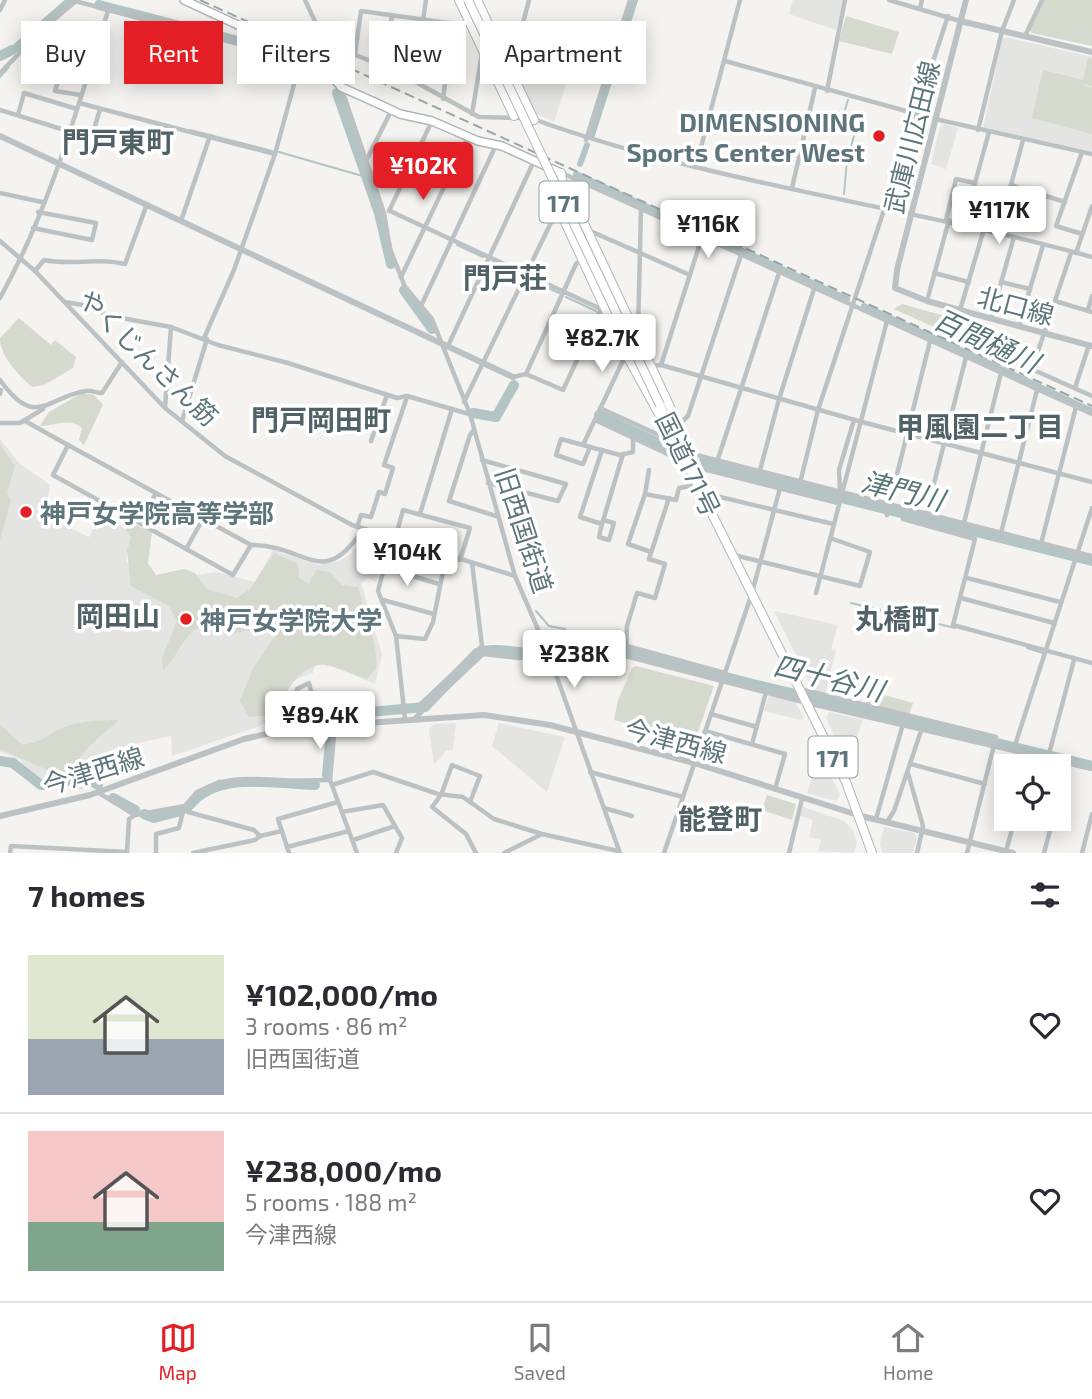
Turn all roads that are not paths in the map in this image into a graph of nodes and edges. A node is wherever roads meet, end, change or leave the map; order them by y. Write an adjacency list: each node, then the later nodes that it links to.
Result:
1 (5, 0): 22 (street)
2 (100, 0): 20 (street)
3 (184, 0): 35 (main road)
4 (305, 0): 29 (street)
5 (426, 0): 26 (street)
6 (459, 0): 37 (highway)
7 (468, 0): 200 (highway, 国道171号 / 171, bridge)
8 (477, 0): 32 (highway)
9 (529, 0): 33 (street)
10 (630, 0): 80 (street)
11 (740, 0): 46 (street)
12 (845, 0): 59 (street)
13 (889, 0): 21 (street)
14 (922, 0): 21 (street)
15 (966, 0): 34 (street, 武庫川広田線)
16 (1014, 0): 38 (street)
17 (1042, 0): 39 (street)
18 (73, 1): 19 (street); 27 (street)
19 (85, 2): 20 (street)
20 (92, 6): 23 (street)
21 (920, 8): 25 (street)
22 (0, 10)
23 (108, 11): 28 (street); 40 (street)
24 (392, 15): 26 (street); 30 (street); 44 (street)
25 (948, 16): 34 (street); 68 (street)
26 (423, 19): 31 (street)
27 (51, 21)
28 (105, 21)
29 (315, 21)
30 (391, 21)
31 (433, 21)
32 (487, 21)
33 (523, 21)
34 (960, 21): 38 (street); 71 (street, 武庫川広田線)
35 (237, 26)
36 (466, 26): 37 (street)
37 (471, 26): 41 (highway)
38 (1002, 31): 39 (street); 74 (street)
39 (1025, 36): 43 (street)
40 (237, 42)
41 (480, 46)
42 (21, 50): 48 (street)
43 (1092, 52)
44 (355, 54): 45 (street)
45 (369, 60)
46 (724, 61): 58 (street); 90 (street)
47 (480, 69): 67 (street)
48 (0, 73)
49 (57, 84): 60 (street)
50 (85, 84): 60 (street)
51 (294, 84): 85 (street)
52 (339, 84): 57 (main road)
53 (419, 84): 61 (street)
54 (445, 84): 61 (street)
55 (498, 84): 70 (highway)
56 (517, 84): 72 (highway)
57 (341, 87): 66 (main road); 88 (street)
58 (815, 88): 59 (street); 94 (street)
59 (827, 91): 68 (street)
60 (81, 95): 62 (street)
61 (443, 99): 67 (street)
62 (79, 103): 63 (street); 64 (street)
63 (77, 109): 69 (street); 75 (street)
64 (100, 109): 78 (street); 83 (street)
65 (0, 110): 69 (street)
66 (392, 110): 73 (main road); 88 (street)
67 (472, 114): 70 (street)
68 (916, 114): 71 (street); 102 (street)
69 (18, 115): 75 (street)
70 (514, 116): 72 (street)
71 (935, 119): 74 (street); 107 (street, 武庫川広田線)
72 (534, 120): 80 (street)
73 (432, 121): 79 (main road); 104 (street)
74 (978, 130): 76 (street)
75 (71, 132): 89 (street)
76 (989, 132): 81 (street); 92 (street)
77 (0, 136): 89 (street)
78 (210, 136): 85 (street); 108 (street)
79 (468, 137): 82 (main road); 111 (street)
80 (586, 140): 90 (street)
81 (1023, 140): 84 (street); 93 (street)
82 (496, 145): 87 (main road); 120 (street)
83 (88, 150)
84 (1082, 152): 86 (street); 98 (street)
85 (275, 154): 123 (street)
86 (1092, 154)
87 (534, 161): 91 (main road); 127 (street)
88 (365, 163): 106 (street)
89 (60, 164): 96 (street); 100 (street)
90 (696, 166): 94 (street)
91 (561, 173): 97 (highway, 171); 99 (highway, 171); 103 (street)
92 (975, 183): 109 (street); 110 (street)
93 (1011, 185): 98 (street); 115 (street)
94 (792, 188): 102 (street)
95 (0, 193): 96 (street)
96 (42, 202): 105 (street)
97 (572, 202): 99 (highway, 171); 113 (highway, 171)
98 (1065, 202): 117 (street)
99 (560, 203): 116 (highway, 171); 134 (street)
100 (147, 204): 108 (street); 131 (street)
101 (1092, 206): 117 (street)
102 (883, 207): 107 (street); 149 (street)
103 (641, 208): 118 (street); 124 (street)
104 (390, 211): 106 (street); 111 (street)
105 (38, 212): 112 (street); 112 (street)
106 (384, 213): 136 (street)
107 (911, 214): 109 (street); 139 (street, 武庫川広田線)
108 (181, 220): 123 (street)
109 (947, 220): 110 (street); 133 (street)
110 (964, 223): 114 (street)
111 (425, 227): 120 (street); 136 (street)
112 (33, 228): 129 (street)
113 (586, 229): 116 (street); 124 (street); 161 (highway, 171)
114 (984, 229): 115 (street); 137 (street)
115 (998, 233): 119 (street)
116 (571, 234): 130 (highway, 171)
117 (1082, 234): 125 (street)
118 (702, 237): 126 (street); 135 (street)
119 (1014, 237): 122 (street); 138 (street)
120 (452, 240): 127 (street); 148 (street)
121 (0, 242): 129 (street, やくじんさん筋)
122 (1043, 245): 125 (street); 141 (street)
123 (242, 249): 158 (street); 159 (street)
124 (640, 253): 135 (street); 161 (street)
125 (1073, 253): 128 (street); 146 (street)
126 (741, 256): 132 (street); 173 (street)
127 (489, 257): 134 (street); 162 (street)
128 (1092, 257)
129 (22, 258): 131 (street, やくじんさん筋); 144 (street)
130 (582, 259): 142 (street); 150 (highway, 171)
131 (35, 271): 147 (street, やくじんさん筋)
132 (779, 272): 140 (street); 176 (street)
133 (934, 273): 137 (street); 145 (street)
134 (527, 274): 142 (street); 167 (street)
135 (690, 275): 168 (street)
136 (401, 277): 148 (street)
137 (969, 282): 151 (street)
138 (1001, 282): 141 (street); 153 (street)
139 (894, 283): 145 (street, 北口線)
140 (814, 289): 149 (street); 183 (street)
141 (1030, 289): 155 (street)
142 (564, 292): 150 (street); 172 (street)
143 (1092, 296): 152 (street)
144 (0, 298)
145 (927, 300): 151 (street, 北口線)
146 (1055, 301): 152 (street); 157 (street)
147 (65, 302): 156 (street); 166 (street, やくじんさん筋)
148 (422, 304): 159 (street)
149 (852, 305): 154 (street); 190 (street)
150 (603, 308): 164 (highway, 171); 172 (street)
151 (960, 310): 153 (street, 北口線); 170 (street)
152 (1090, 311)
153 (991, 318): 155 (street, 北口線)
154 (887, 321): 160 (street); 197 (street)
155 (1019, 326): 157 (street, 北口線)
156 (172, 327): 158 (street); 186 (street)
157 (1043, 333): 163 (street, 北口線); 170 (street)
158 (206, 339): 180 (street); 196 (street)
159 (440, 341): 162 (street); 184 (street, 旧西国街道)
160 (930, 341): 165 (street); 201 (street)
161 (637, 342): 169 (highway, 171)
162 (448, 346): 167 (street)
163 (1090, 346): 177 (street)
164 (626, 354): 189 (street); 200 (highway, 171)
165 (966, 357): 171 (street); 204 (street)
166 (122, 362): 186 (street, やくじんさん筋); 187 (street)
167 (484, 362): 174 (street); 184 (street)
168 (661, 365): 169 (street); 173 (street)
169 (650, 366): 200 (highway, 171)
170 (1032, 369): 177 (street)
171 (1001, 373): 179 (street); 210 (street)
172 (526, 374): 174 (street)
173 (700, 376): 176 (street); 200 (street)
174 (513, 377)
175 (0, 380): 178 (street)
176 (740, 387): 183 (street); 213 (street)
177 (1075, 388): 182 (street)
178 (2, 390): 187 (street)
179 (1037, 390): 185 (street); 214 (street)
180 (387, 395): 181 (street); 203 (street)
181 (407, 396): 188 (street); 242 (street)
182 (1092, 396)
183 (779, 399): 190 (street); 218 (street)
184 (464, 403): 191 (street, 旧西国街道)
185 (1076, 407): 192 (street); 217 (street)
186 (165, 408): 196 (street, やくじんさん筋)
187 (43, 409): 195 (street)
188 (452, 409): 191 (street); 233 (street)
189 (599, 409): 193 (street); 200 (street)
190 (818, 410): 194 (street); 219 (street)
191 (470, 414): 199 (street, 旧西国街道)
192 (1092, 414)
193 (595, 419): 202 (street); 206 (street)
194 (854, 420): 197 (street); 226 (street)
195 (25, 421): 198 (street); 205 (street)
196 (181, 421): 242 (street, やくじんさん筋)
197 (862, 422): 201 (street); 226 (street)
198 (0, 423)
199 (474, 430): 212 (street, 旧西国街道); 236 (street)
200 (671, 432): 209 (highway, 国道171号 / 171)
201 (907, 434): 204 (street); 230 (street)
202 (633, 439): 211 (street); 215 (street)
203 (371, 441)
204 (944, 443): 210 (street); 235 (street)
205 (68, 445): 224 (street); 239 (street)
206 (583, 445): 207 (street); 207 (street)
207 (590, 447): 208 (street)
208 (602, 450): 211 (street); 211 (street)
209 (680, 451): 213 (street); 215 (highway, 国道171号 / 171)
210 (981, 452): 214 (street); 241 (street)
211 (623, 454)
212 (482, 460): 221 (street, 旧西国街道); 221 (street)
213 (717, 462): 218 (street)
214 (1018, 462): 217 (street); 243 (street)
215 (688, 464): 222 (highway, 国道171号 / 171); 223 (street)
216 (649, 470): 225 (street)
217 (1059, 472): 220 (street); 247 (street)
218 (759, 474): 219 (street)
219 (800, 482): 226 (street)
220 (1092, 482)
221 (488, 483): 236 (street, 旧西国街道)
222 (698, 485): 227 (highway, 国道171号 / 171); 228 (street)
223 (780, 488): 229 (street); 232 (street)
224 (156, 493): 237 (street); 239 (street)
225 (645, 494): 228 (street); 250 (street)
226 (840, 494): 229 (street); 230 (street)
227 (704, 497): 232 (street); 252 (highway, 国道171号 / 171)
228 (669, 498): 250 (street)
229 (838, 502): 240 (street)
230 (889, 505): 234 (street); 235 (street)
231 (1092, 508): 251 (street)
232 (774, 510): 240 (street); 256 (street)
233 (420, 514): 246 (street); 255 (street)
234 (887, 515)
235 (926, 515): 241 (street)
236 (497, 516): 259 (street, 旧西国街道)
237 (203, 519): 248 (street); 249 (street)
238 (903, 519): 244 (street)
239 (140, 523): 249 (street)
240 (833, 524): 245 (street)
241 (964, 525): 243 (street); 244 (street)
242 (360, 528): 246 (street, やくじんさん筋); 248 (street)
243 (1001, 533): 247 (street)
244 (962, 534): 261 (street)
245 (830, 538): 260 (street); 260 (street)
246 (393, 539): 253 (street, やくじんさん筋); 258 (street)
247 (1041, 544): 251 (street)
248 (251, 545): 249 (street)
249 (186, 549)
250 (651, 552): 273 (street)
251 (1077, 553): 254 (street); 267 (street)
252 (733, 555): 256 (street); 263 (highway, 国道171号 / 171)
253 (446, 556): 255 (street, やくじんさん筋); 262 (street)
254 (1092, 556)
255 (460, 560): 257 (street, やくじんさん筋)
256 (761, 561): 260 (street); 263 (street)
257 (472, 563): 259 (street, やくじんさん筋); 274 (street)
258 (382, 567): 262 (street); 266 (street)
259 (515, 576): 271 (street, 旧西国街道)
260 (820, 576): 264 (street)
261 (967, 578): 265 (street); 267 (street)
262 (439, 584): 268 (street)
263 (752, 593): 280 (street); 282 (highway, 国道171号 / 171)
264 (816, 593)
265 (961, 598): 269 (street); 275 (street)
266 (382, 600): 268 (street); 270 (street)
267 (1060, 602): 269 (street)
268 (434, 614): 270 (street)
269 (1054, 623): 275 (street)
270 (396, 636): 284 (street)
271 (545, 646): 273 (street); 276 (street, 旧西国街道)
272 (589, 646): 276 (street); 278 (street); 280 (street)
273 (626, 647): 280 (street)
274 (483, 650): 276 (street); 283 (street); 287 (street)
275 (1046, 652): 277 (street); 296 (street)
276 (549, 655): 278 (street, 旧西国街道)
277 (1074, 659): 279 (street); 299 (street)
278 (552, 663): 295 (street, 旧西国街道)
279 (1092, 663)
280 (724, 677): 281 (street); 285 (street)
281 (766, 692): 282 (street); 291 (street)
282 (803, 696): 286 (street); 286 (street); 323 (highway, 国道171号 / 171)
283 (421, 704)
284 (404, 713): 287 (street, 今津西線); 289 (street, 今津西線)
285 (712, 714): 291 (street); 293 (street)
286 (882, 716): 288 (street); 288 (street)
287 (415, 718): 295 (street, 今津西線)
288 (904, 721): 294 (street); 297 (street); 324 (street)
289 (335, 723): 290 (street, 今津西線); 307 (street)
290 (319, 725): 292 (street, 今津西線); 292 (street)
291 (757, 727): 298 (street)
292 (293, 728): 310 (street, 今津西線)
293 (705, 731): 298 (street); 301 (street)
294 (921, 731): 297 (street); 303 (street)
295 (574, 732): 301 (street, 今津西線); 305 (street)
296 (1016, 742)
297 (995, 743): 300 (street); 308 (street)
298 (752, 744): 309 (street)
299 (1050, 750)
300 (1031, 754)
301 (694, 763): 309 (street, 今津西線); 312 (street)
302 (1071, 763): 304 (street)
303 (911, 764): 306 (street); 308 (street)
304 (1092, 769)
305 (589, 771): 312 (street); 317 (street)
306 (907, 772): 325 (street); 329 (street)
307 (331, 783): 311 (street); 314 (street); 316 (street)
308 (985, 784): 335 (street)
309 (775, 789): 313 (street, 今津西線)
310 (99, 793): 320 (street); 321 (street, 今津西線)
311 (441, 795): 315 (street); 315 (street); 345 (street)
312 (683, 797): 347 (street)
313 (802, 799): 323 (street, 今津西線); 348 (street)
314 (338, 802): 318 (street); 327 (street)
315 (470, 802): 332 (street)
316 (185, 807): 320 (street); 333 (street); 341 (street)
317 (603, 807): 322 (street); 338 (street)
318 (342, 812): 326 (street); 328 (street)
319 (1092, 814): 353 (street)
320 (135, 815): 337 (street)
321 (0, 816)
322 (632, 816)
323 (861, 816): 324 (street, 今津西線); 349 (highway, 国道171号 / 171)
324 (876, 819): 325 (street, 今津西線)
325 (887, 822): 329 (street, 今津西線)
326 (395, 826): 334 (street); 344 (street)
327 (282, 831): 333 (street); 336 (street)
328 (349, 831): 334 (street); 336 (street)
329 (922, 831): 335 (street, 今津西線); 350 (street)
330 (1012, 831): 339 (street)
331 (1050, 831): 352 (street)
332 (542, 834): 338 (street); 346 (street)
333 (260, 836): 342 (street)
334 (353, 840): 343 (street)
335 (970, 842): 339 (street, 今津西線); 351 (street)
336 (288, 850)
337 (127, 852): 340 (street)
338 (620, 852)
339 (1009, 852)
340 (10, 853)
341 (156, 853)
342 (193, 853)
343 (358, 853)
344 (396, 853)
345 (476, 853)
346 (504, 853)
347 (664, 853)
348 (789, 853)
349 (872, 853)
350 (917, 853)
351 (967, 853)
352 (1044, 853)
353 (1082, 853)

